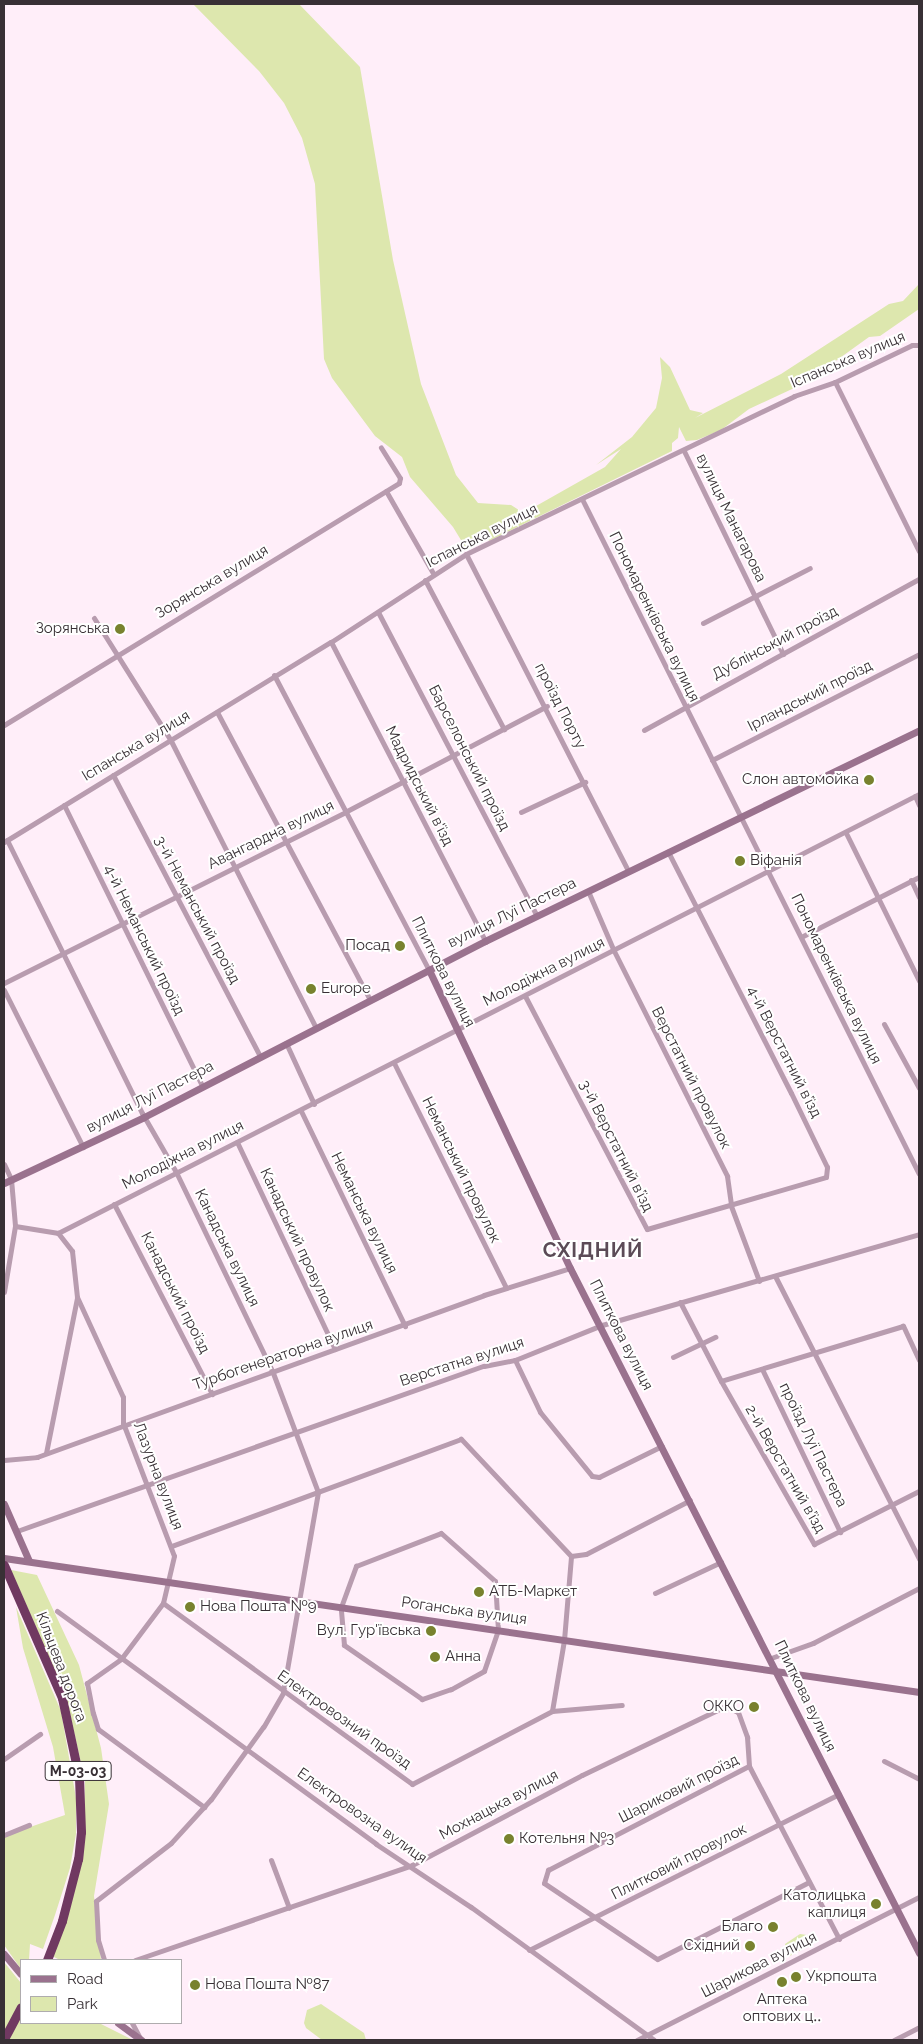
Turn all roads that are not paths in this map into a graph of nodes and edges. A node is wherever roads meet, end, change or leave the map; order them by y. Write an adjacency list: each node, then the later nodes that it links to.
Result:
1 (919, 345): 2 (street, Іспанська вулиця)
2 (835, 382): 4 (street, Іспанська вулиця); 7 (street)
3 (382, 447): 5 (street, Зорянська вулиця)
4 (684, 451): 6 (street, Іспанська вулиця); 13 (street, вулиця Манагарова)
5 (386, 491): 10 (street); 18 (street, Зорянська вулиця)
6 (582, 499): 8 (street, Іспанська вулиця); 22 (street, Пономаренківська вулиця)
7 (919, 551)
8 (466, 554): 10 (street, Іспанська вулиця); 23 (street, проїзд Порту)
9 (810, 568): 13 (street, вулиця Манагарова)
10 (433, 573): 12 (street, Іспанська вулиця)
11 (919, 579): 19 (street, Дублінський проїзд)
12 (425, 580): 14 (street, Іспанська вулиця); 26 (street)
13 (755, 596): 16 (street, вулиця Манагарова); 19 (street, вулиця Манагарова)
14 (378, 612): 17 (street, Іспанська вулиця); 30 (street, Барселонський проїзд)
15 (94, 618): 18 (street)
16 (702, 623)
17 (331, 642): 21 (street, Іспанська вулиця); 34 (street, Мадридський в'їзд)
18 (117, 654): 25 (street, Зорянська вулиця); 29 (street)
19 (782, 654): 22 (street, Дублінський проїзд)
20 (919, 654): 31 (street, Ірландський проїзд)
21 (274, 676): 24 (street, Іспанська вулиця); 38 (street, Плиткова вулиця)
22 (684, 705): 27 (street, Дублінський проїзд); 31 (street, Пономаренківська вулиця)
23 (547, 706): 26 (street, Авангардна вулиця); 33 (street, проїзд Порту)
24 (217, 712): 29 (street, Іспанська вулиця); 43 (street)
25 (4, 725)
26 (504, 729): 30 (street, Авангардна вулиця)
27 (644, 730)
28 (919, 730): 40 (street, вулиця Луї Пастера)
29 (170, 739): 32 (street, Іспанська вулиця); 45 (street)
30 (456, 755): 34 (street, Авангардна вулиця); 55 (street, Барселонський проїзд)
31 (712, 760): 40 (street, Пономаренківська вулиця)
32 (113, 775): 36 (street, Іспанська вулиця); 51 (street, 3-й Неманський проїзд)
33 (585, 782): 39 (street); 47 (street, проїзд Порту)
34 (402, 783): 38 (street, Авангардна вулиця); 58 (street, Мадридський в'їзд)
35 (917, 795): 37 (street); 41 (street, Молодіжна вулиця)
36 (64, 805): 42 (street, Іспанська вулиця); 56 (street, 4-й Неманський проїзд)
37 (919, 805)
38 (345, 812): 43 (street, Авангардна вулиця); 61 (street, Плиткова вулиця)
39 (521, 812)
40 (742, 817): 44 (street, вулиця Луї Пастера); 46 (street, Пономаренківська вулиця)
41 (846, 833): 46 (street, Молодіжна вулиця); 53 (street)
42 (5, 841): 60 (street, Канадська вулиця)
43 (287, 841): 45 (street, Авангардна вулиця); 66 (street)
44 (668, 852): 47 (street, вулиця Луї Пастера); 54 (street, 4-й Верстатний в’їзд)
45 (234, 867): 51 (street, Авангардна вулиця); 68 (street)
46 (769, 870): 54 (street, Молодіжна вулиця); 57 (street, Пономаренківська вулиця)
47 (628, 871): 50 (street, вулиця Луї Пастера)
48 (919, 877): 49 (street)
49 (911, 880): 52 (street); 53 (street)
50 (588, 891): 55 (street, вулиця Луї Пастера); 59 (street, Верстатний провулок)
51 (176, 896): 56 (street, Авангардна вулиця); 71 (street, 3-й Неманський проїзд)
52 (919, 897)
53 (876, 898): 57 (street); 62 (street)
54 (696, 910): 59 (street, Молодіжна вулиця); 86 (street, 4-й Верстатний в’їзд)
55 (537, 916): 58 (street, вулиця Луї Пастера)
56 (122, 923): 60 (street, Авангардна вулиця); 73 (street, 4-й Неманський проїзд)
57 (803, 936): 82 (street, Пономаренківська вулиця)
58 (485, 941): 61 (street, вулиця Луї Пастера)
59 (614, 951): 65 (street, Молодіжна вулиця); 86 (street, Верстатний провулок)
60 (65, 952): 63 (street, Авангардна вулиця); 77 (street, Канадська вулиця)
61 (429, 970): 66 (street, вулиця Луї Пастера); 69 (street, Плиткова вулиця)
62 (919, 981)
63 (4, 983)
64 (4, 990): 79 (street)
65 (524, 996): 69 (street, Молодіжна вулиця); 86 (street, 3-й Верстатний в’їзд)
66 (370, 1000): 68 (street, вулиця Луї Пастера)
67 (884, 1024): 74 (street)
68 (316, 1028): 70 (street, вулиця Луї Пастера)
69 (457, 1030): 72 (street, Молодіжна вулиця); 90 (street, Плиткова вулиця)
70 (286, 1042): 71 (street, вулиця Луї Пастера); 75 (street)
71 (260, 1056): 73 (street, вулиця Луї Пастера)
72 (394, 1064): 75 (street, Молодіжна вулиця); 93 (street, Неманський провулок)
73 (202, 1086): 77 (street, вулиця Луї Пастера)
74 (919, 1088)
75 (314, 1104): 76 (street, Молодіжна вулиця)
76 (301, 1111): 78 (street, Молодіжна вулиця); 98 (street, Неманська вулиця)
77 (144, 1117): 79 (street, вулиця Луї Пастера); 81 (street, Канадська вулиця)
78 (237, 1142): 81 (street, Молодіжна вулиця); 101 (street, Канадський провулок)
79 (83, 1147): 83 (street, вулиця Луї Пастера)
80 (4, 1164): 83 (street)
81 (176, 1172): 85 (street, Молодіжна вулиця); 107 (street, Канадська вулиця)
82 (919, 1174)
83 (12, 1180): 84 (street, вулиця Луї Пастера); 87 (street)
84 (4, 1183)
85 (114, 1204): 88 (street, Молодіжна вулиця); 109 (street, Канадський проїзд)
86 (732, 1206): 92 (street, Верстатний провулок)
87 (15, 1226): 88 (street); 94 (street)
88 (58, 1233): 95 (street, Лазурна вулиця)
89 (919, 1234): 91 (street, Верстатна вулиця)
90 (570, 1268): 93 (street, Турбогенераторна вулиця); 97 (street, Плиткова вулиця)
91 (775, 1276): 92 (street, Верстатна вулиця); 102 (street)
92 (759, 1281): 96 (street, Верстатна вулиця)
93 (506, 1288): 98 (street, Турбогенераторна вулиця)
94 (4, 1292)
95 (77, 1297): 110 (street, Лазурна вулиця); 113 (street, Лазурна вулиця)
96 (680, 1302): 97 (street, Верстатна вулиця); 100 (street, 2-й Верстатний в’їзд)
97 (602, 1325): 104 (street, Верстатна вулиця); 112 (street, Плиткова вулиця)
98 (405, 1326): 101 (street, Турбогенераторна вулиця)
99 (715, 1337): 100 (street)
100 (701, 1342): 103 (street); 108 (street, 2-й Верстатний в’їзд)
101 (335, 1349): 107 (street, Турбогенераторна вулиця)
102 (812, 1354): 105 (street); 106 (street); 120 (street)
103 (673, 1357)
104 (514, 1360): 111 (street, Верстатна вулиця); 112 (street)
105 (919, 1360)
106 (762, 1369): 108 (street); 122 (street, проїзд Луї Пастера)
107 (273, 1372): 109 (street, Турбогенераторна вулиця); 111 (street, Канадська вулиця)
108 (721, 1382): 122 (street, 2-й Верстатний в’їзд)
109 (212, 1394): 110 (street, Турбогенераторна вулиця)
110 (123, 1424): 113 (street, Турбогенераторна вулиця); 115 (street, Лазурна вулиця)
111 (297, 1432): 115 (street, Верстатна вулиця); 117 (street, Канадська вулиця)
112 (662, 1446): 118 (street, Плиткова вулиця)
113 (46, 1453): 114 (street, Турбогенераторна вулиця)
114 (4, 1460)
115 (146, 1485): 121 (street, Верстатна вулиця); 123 (street, Лазурна вулиця)
116 (919, 1491): 120 (street, 2-й Верстатний в’їзд)
117 (318, 1492): 123 (street); 124 (street); 133 (street, Канадська вулиця)
118 (690, 1500): 124 (street); 128 (street, Плиткова вулиця)
119 (4, 1504): 121 (street)
120 (892, 1506): 122 (street, 2-й Верстатний в’їзд); 126 (street)
121 (17, 1531): 127 (street)
122 (840, 1532)
123 (171, 1546): 130 (street, Лазурна вулиця)
124 (571, 1556): 138 (street)
125 (4, 1558): 127 (street, Роганська вулиця)
126 (919, 1559)
127 (29, 1561): 130 (street, Роганська вулиця)
128 (721, 1561): 132 (street); 139 (street, Плиткова вулиця)
129 (4, 1565): 168 (highway, Кільцева дорога / М-03-03)
130 (168, 1582): 133 (street, Роганська вулиця); 134 (street, Лазурна вулиця)
131 (919, 1588): 139 (street)
132 (655, 1593)
133 (301, 1601): 135 (street, Роганська вулиця); 143 (street, Канадська вулиця)
134 (163, 1603): 140 (street); 143 (street, Електровозний проїзд)
135 (341, 1607): 137 (street, Роганська вулиця); 137 (street); 137 (street)
136 (57, 1611): 140 (street, Електровозна вулиця)
137 (498, 1630): 138 (street, Роганська вулиця)
138 (564, 1640): 141 (street, Роганська вулиця); 145 (street)
139 (771, 1658): 141 (street, Плиткова вулиця)
140 (121, 1659): 147 (street, Електровозна вулиця); 153 (street)
141 (777, 1671): 142 (street, Роганська вулиця); 152 (street, Плиткова вулиця)
142 (919, 1692)
143 (283, 1693): 145 (street, Електровозний проїзд); 147 (street)
144 (622, 1705): 145 (street)
145 (552, 1711)
146 (40, 1734): 148 (street)
147 (247, 1750): 153 (street); 158 (street, Електровозна вулиця)
148 (4, 1759)
149 (884, 1761): 151 (street)
150 (749, 1766): 154 (street, Шариковий проїзд); 158 (street, Мохнацька вулиця); 163 (street, Шариковий проїзд)
151 (919, 1779)
152 (839, 1794): 154 (street, Плитковий провулок); 162 (street, Плиткова вулиця)
153 (204, 1807): 169 (street)
154 (781, 1823): 159 (street, Шариковий проїзд); 163 (street, Плитковий провулок)
155 (29, 1825): 156 (street)
156 (4, 1835)
157 (271, 1860): 161 (street)
158 (412, 1866): 161 (street, Мохнацька вулиця); 165 (street, Електровозна вулиця)
159 (809, 1882): 163 (street, Шариковий проїзд); 164 (street)
160 (919, 1897): 162 (street, Шарикова вулиця)
161 (289, 1908): 170 (street, Мохнацька вулиця)
162 (897, 1908): 164 (street, Шарикова вулиця); 166 (street, Плиткова вулиця)
163 (594, 1919): 165 (street, Плитковий провулок)
164 (839, 1939): 176 (street, Шарикова вулиця)
165 (530, 1950): 176 (street, Електровозна вулиця)
166 (919, 1951)
167 (4, 1954): 171 (street)
168 (47, 1959)
169 (104, 1959)
170 (139, 1959)
171 (20, 1973)
172 (20, 2009): 177 (highway)
173 (119, 2024): 178 (street)
174 (132, 2024): 178 (street)
175 (919, 2027): 181 (street)
176 (647, 2035): 179 (street, Шарикова вулиця); 180 (street, Електровозна вулиця)
177 (4, 2039)
178 (140, 2039)
179 (637, 2040)
180 (654, 2040)
181 (894, 2040)

